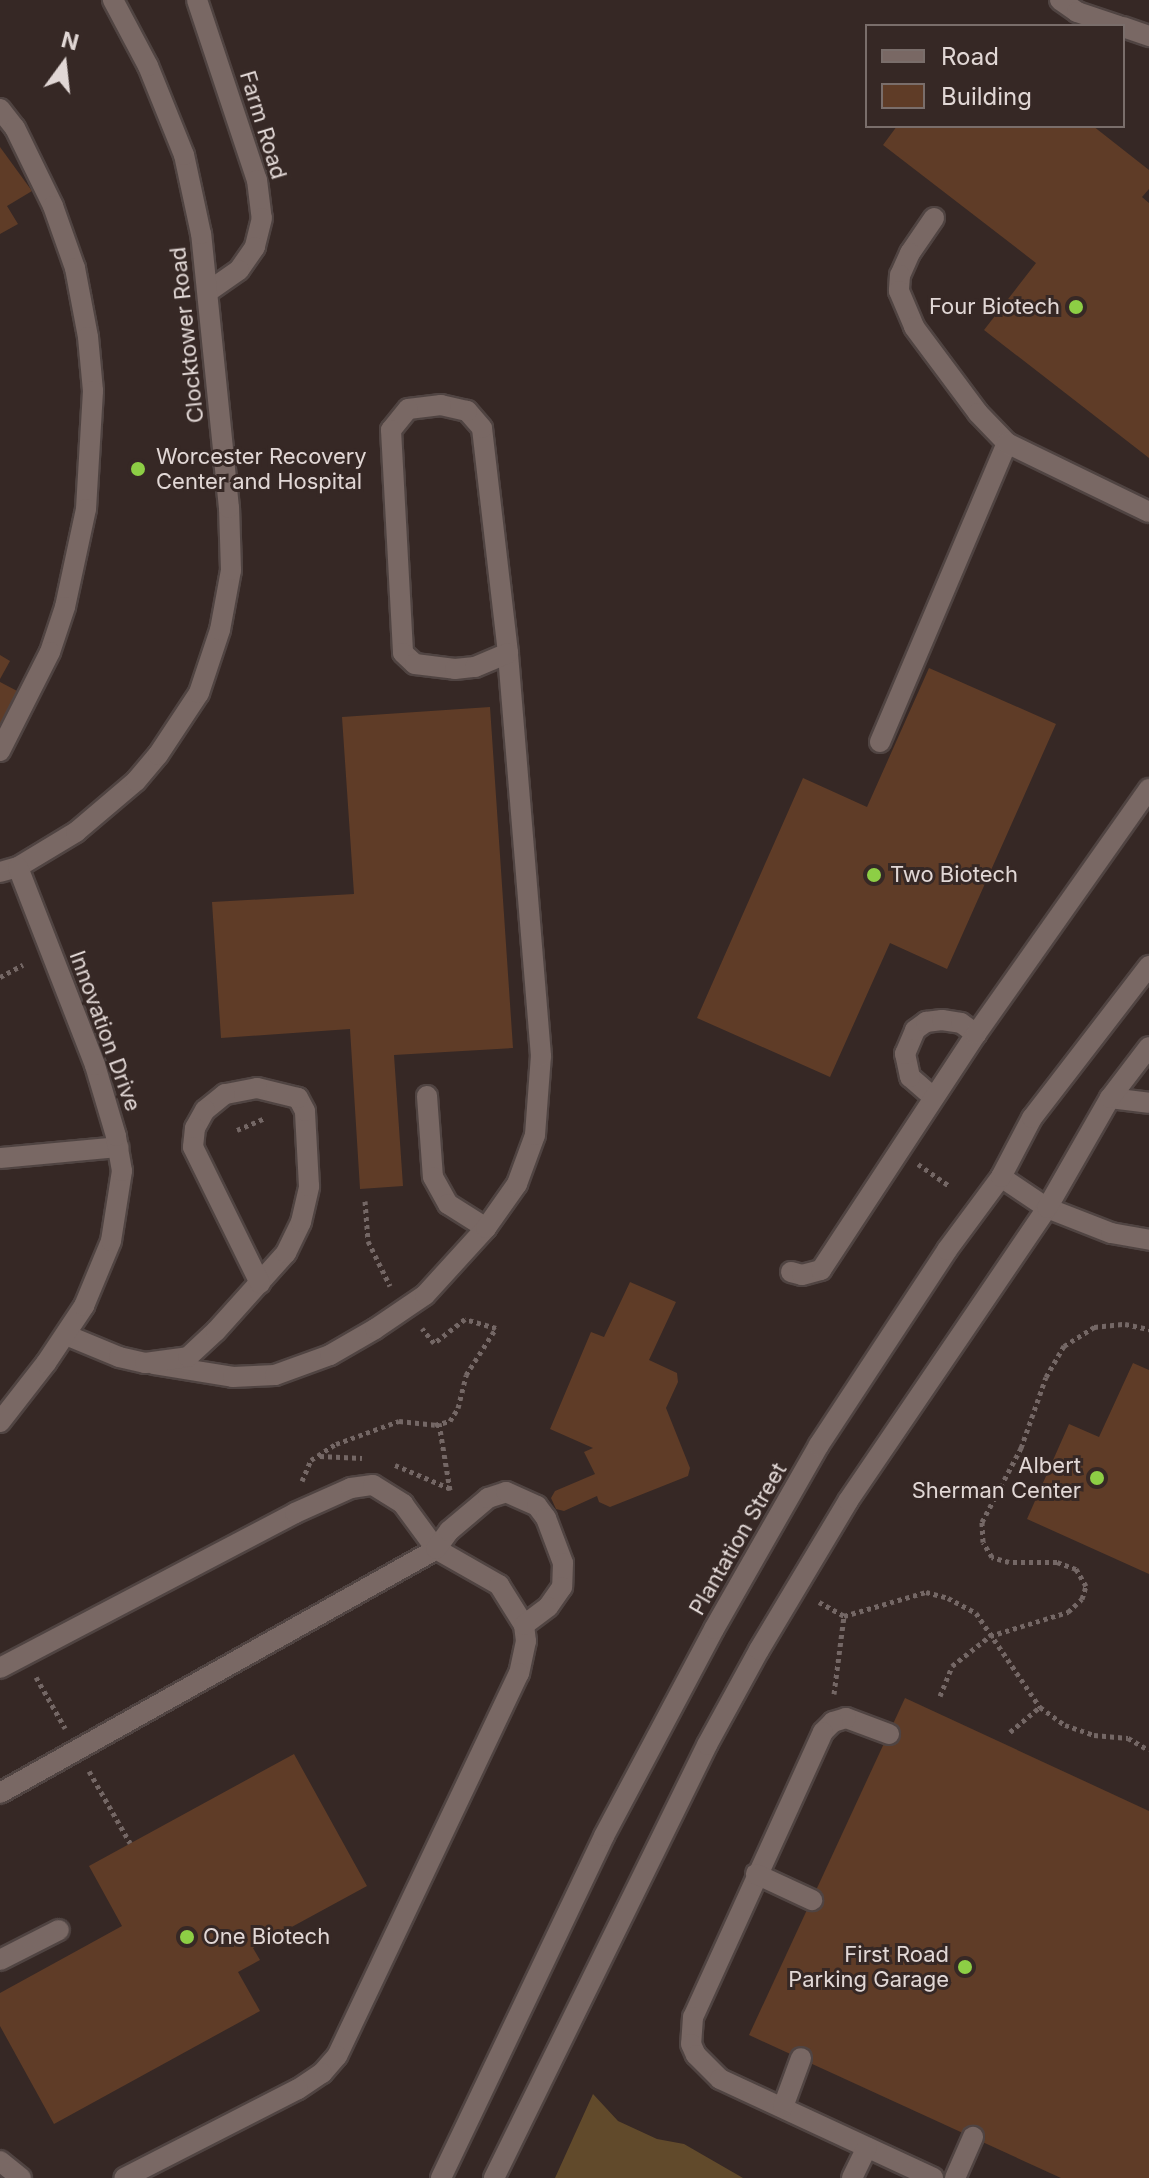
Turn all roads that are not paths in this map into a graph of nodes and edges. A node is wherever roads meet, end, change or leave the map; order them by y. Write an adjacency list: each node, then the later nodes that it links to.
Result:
1 (113, 0): 9 (main road, Clocktower Road)
2 (197, 0): 9 (main road, Farm Road)
3 (1060, 0): 4 (main road)
4 (1112, 24)
5 (1125, 28): 6 (main road)
6 (1149, 36)
7 (0, 109): 14 (main road)
8 (934, 218): 10 (main road)
9 (208, 292): 16 (main road, Clocktower Road)
10 (1007, 443): 11 (main road); 13 (main road)
11 (1149, 512)
12 (508, 653): 12 (main road); 28 (main road)
13 (880, 742)
14 (0, 751)
15 (1149, 789): 18 (main road)
16 (9, 870): 24 (main road, Innovation Drive)
17 (1149, 966): 26 (main road, Plantation Street)
18 (976, 1034): 21 (main road); 21 (main road)
19 (1149, 1047): 22 (main road)
20 (427, 1096): 28 (main road)
21 (933, 1097): 30 (main road)
22 (1110, 1098): 23 (main road); 27 (main road)
23 (1149, 1103)
24 (118, 1147): 25 (main road); 32 (main road, Innovation Drive)
25 (0, 1158)
26 (1001, 1177): 27 (main road); 51 (main road, Plantation Street)
27 (1047, 1208): 29 (main road); 52 (main road)
28 (486, 1228): 33 (main road)
29 (1149, 1240)
30 (791, 1272)
31 (260, 1283): 31 (main road); 33 (main road)
32 (66, 1335): 33 (main road); 34 (main road, Innovation Drive)
33 (145, 1363)
34 (0, 1422)
35 (436, 1549): 36 (main road); 36 (main road); 37 (main road); 39 (main road)
36 (524, 1625): 50 (main road)
37 (0, 1668)
38 (889, 1734): 40 (main road)
39 (0, 1793)
40 (756, 1874): 41 (main road); 45 (main road)
41 (812, 1900)
42 (59, 1930): 43 (main road)
43 (0, 1960)
44 (801, 2058): 45 (main road)
45 (783, 2107): 47 (main road)
46 (973, 2137): 55 (main road)
47 (867, 2147): 53 (main road); 54 (main road)
48 (0, 2161): 49 (main road)
49 (21, 2178)
50 (124, 2178)
51 (441, 2178)
52 (494, 2178)
53 (852, 2178)
54 (933, 2178)
55 (955, 2178)

